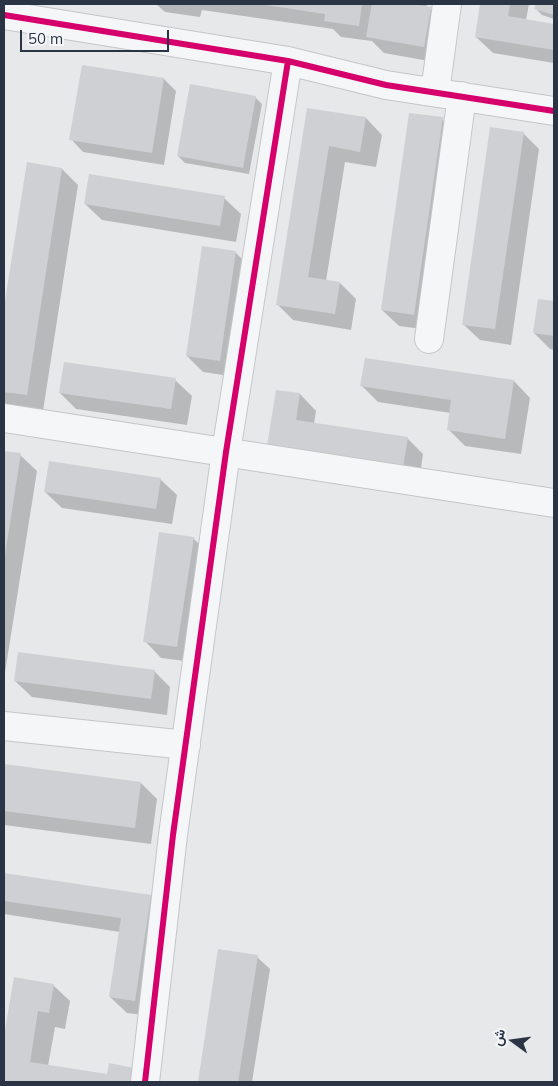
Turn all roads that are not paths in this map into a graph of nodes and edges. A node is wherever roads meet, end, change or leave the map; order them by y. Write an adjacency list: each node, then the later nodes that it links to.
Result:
1 (447, 4): 4 (street)
2 (4, 15): 3 (street)
3 (288, 61): 4 (street); 9 (street)
4 (434, 92): 5 (street)
5 (462, 96): 6 (street); 7 (street)
6 (554, 111)
7 (429, 339)
8 (4, 418): 9 (street)
9 (226, 452): 10 (street); 12 (street)
10 (554, 503)
11 (4, 726): 12 (street)
12 (186, 745): 13 (street)
13 (145, 1082)

